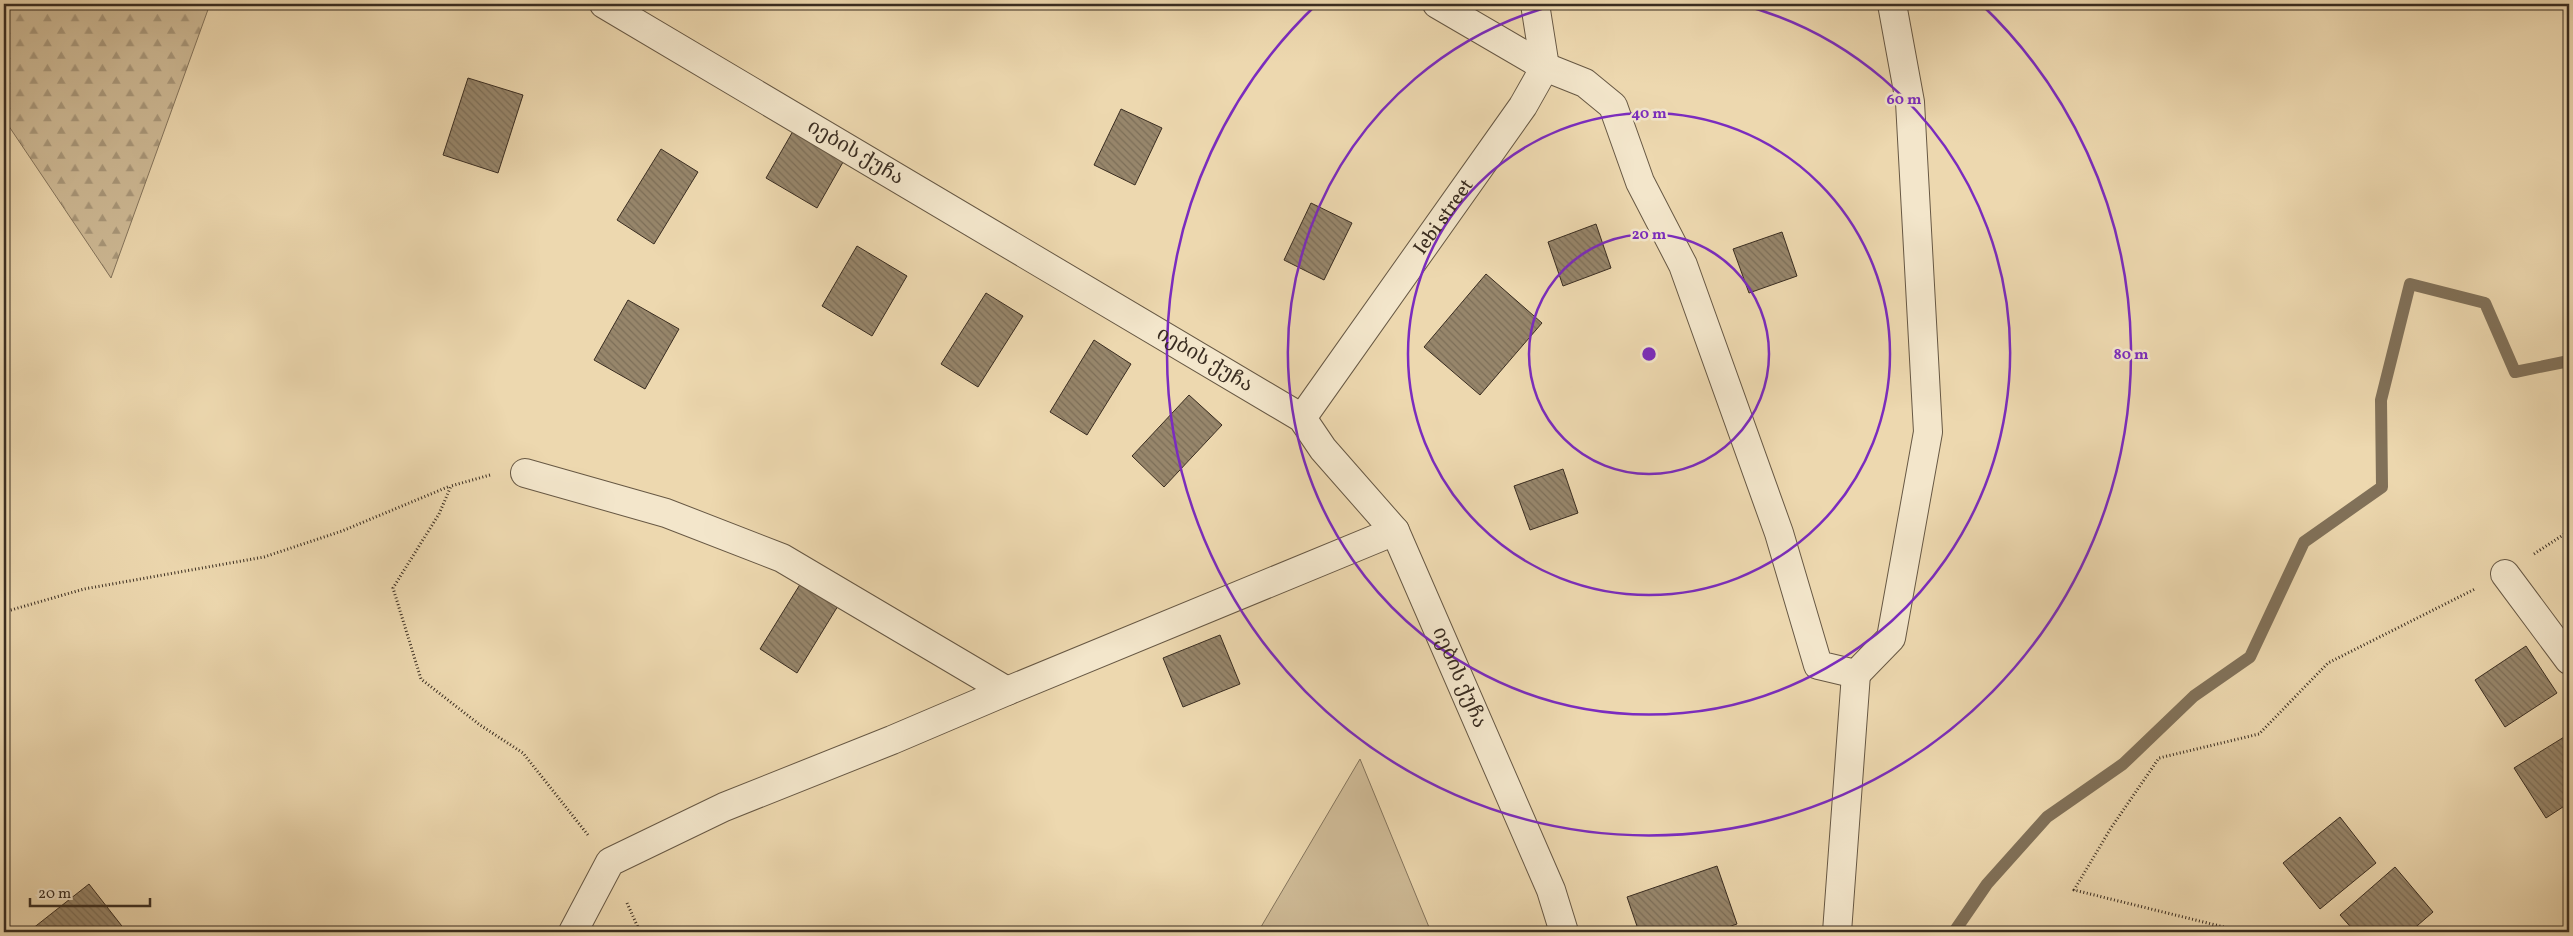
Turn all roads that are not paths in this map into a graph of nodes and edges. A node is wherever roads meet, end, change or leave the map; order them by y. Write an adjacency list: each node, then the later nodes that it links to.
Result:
1 (604, 4): 6 (street, იების ქუჩა)
2 (1437, 4): 5 (street)
3 (1535, 4): 5 (street)
4 (1892, 4): 11 (street)
5 (1545, 67): 6 (street, Iebi street); 11 (street)
6 (1302, 418): 8 (street, იების ქუჩა)
7 (525, 473): 12 (street)
8 (1395, 532): 12 (street); 14 (street, იების ქუჩა)
9 (2505, 574): 10 (street)
10 (2569, 660)
11 (1856, 674): 15 (street)
12 (1007, 691): 13 (street)
13 (573, 932)
14 (1564, 932)
15 (1837, 932)

